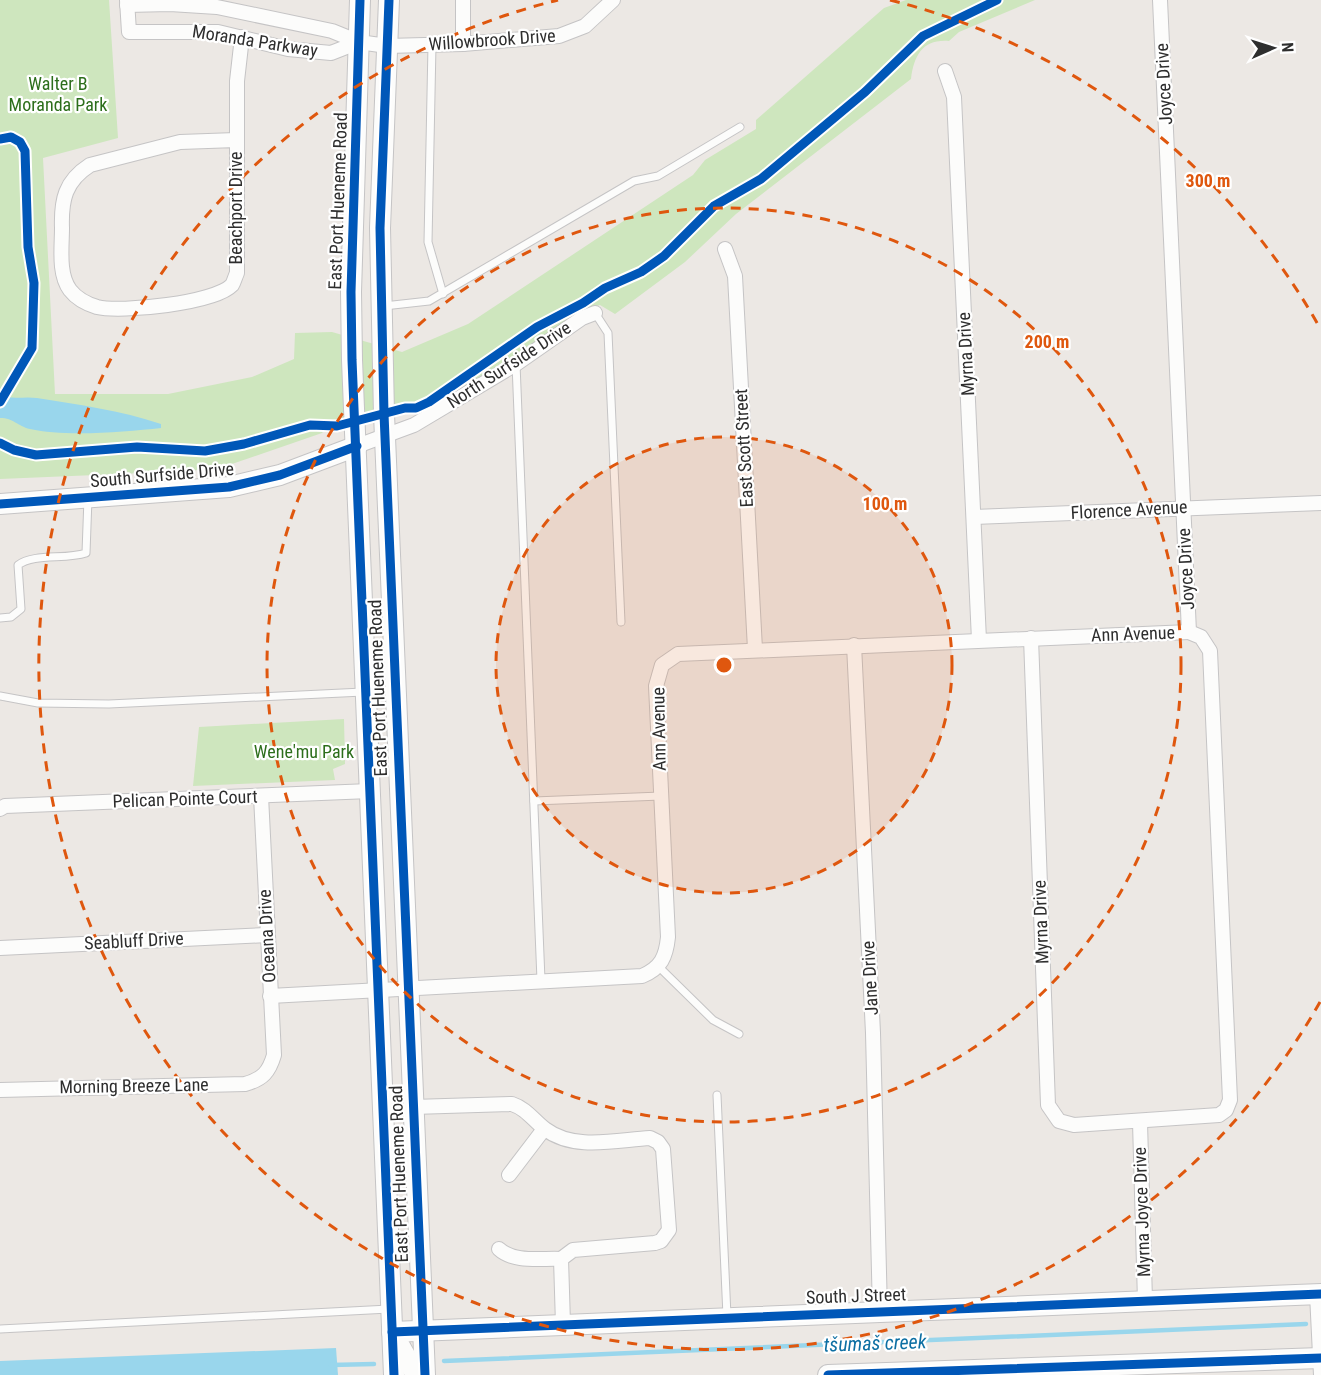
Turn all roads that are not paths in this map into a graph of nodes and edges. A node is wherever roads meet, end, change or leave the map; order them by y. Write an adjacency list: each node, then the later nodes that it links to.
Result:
1 (360, 0): 8 (main road, East Port Hueneme Road)
2 (389, 0): 11 (main road, East Port Hueneme Road)
3 (464, 0): 9 (street)
4 (613, 0): 9 (street, Willowbrook Drive)
5 (1160, 0): 25 (street, Joyce Drive)
6 (127, 3): 7 (street, Moranda Parkway); 8 (street, Moranda Parkway)
7 (242, 37): 8 (street, Moranda Parkway); 14 (street, Beachport Drive)
8 (358, 42): 11 (street, Willowbrook Drive); 21 (main road, East Port Hueneme Road)
9 (463, 44): 10 (street, Willowbrook Drive)
10 (432, 45): 11 (street, Willowbrook Drive); 16 (lane)
11 (387, 46): 17 (main road, East Port Hueneme Road)
12 (945, 70): 26 (street, Myrna Drive)
13 (740, 127): 16 (lane)
14 (236, 140): 14 (street, Beachport Drive)
15 (725, 249): 33 (street, East Scott Street)
16 (443, 294): 17 (lane)
17 (382, 306): 20 (main road, East Port Hueneme Road)
18 (595, 313): 19 (street, North Surfside Drive); 28 (lane)
19 (516, 364): 20 (street, North Surfside Drive); 39 (lane)
20 (384, 437): 21 (street, North Surfside Drive); 45 (main road, East Port Hueneme Road)
21 (357, 446): 22 (main road, South Surfside Drive); 34 (main road, East Port Hueneme Road)
22 (88, 498): 24 (main road, South Surfside Drive); 27 (lane)
23 (1321, 502): 25 (street, Florence Avenue)
24 (0, 504)
25 (1183, 508): 26 (street, Florence Avenue); 29 (street, Joyce Drive)
26 (974, 517): 31 (street, Myrna Drive)
27 (0, 618)
28 (621, 622)
29 (1189, 632): 30 (street, Ann Avenue); 53 (street, Joyce Drive)
30 (1031, 638): 31 (street, Ann Avenue); 53 (street, Myrna Drive)
31 (979, 640): 32 (street, Ann Avenue)
32 (854, 645): 33 (street, Ann Avenue); 61 (street, Jane Drive)
33 (755, 649): 38 (street, Ann Avenue)
34 (366, 692): 35 (lane); 36 (main road, East Port Hueneme Road)
35 (0, 696)
36 (370, 791): 37 (street, Pelican Pointe Court); 46 (main road, East Port Hueneme Road)
37 (261, 796): 40 (street, Pelican Pointe Court); 41 (street, Oceana Drive)
38 (662, 796): 39 (lane); 43 (street, Ann Avenue)
39 (534, 801): 44 (lane)
40 (0, 809)
41 (267, 935): 42 (street, Seabluff Drive); 47 (street, Oceana Drive)
42 (0, 948)
43 (658, 966): 44 (street); 48 (lane)
44 (541, 980): 45 (street)
45 (406, 987): 46 (street); 52 (main road, East Port Hueneme Road)
46 (378, 988): 47 (street); 60 (main road, East Port Hueneme Road)
47 (270, 996): 49 (street, Oceana Drive)
48 (739, 1034)
49 (266, 1074): 50 (street, Morning Breeze Lane)
50 (0, 1090)
51 (717, 1095): 62 (lane)
52 (413, 1107): 54 (street); 65 (main road, East Port Hueneme Road)
53 (1140, 1122): 59 (street, Myrna Joyce Drive)
54 (544, 1129): 55 (street); 57 (street)
55 (509, 1175)
56 (499, 1249): 57 (street)
57 (561, 1259): 63 (street)
58 (1319, 1294): 59 (main road, South J Street); 67 (street)
59 (1145, 1301): 61 (main road, South J Street)
60 (391, 1309): 64 (lane); 66 (main road, East Port Hueneme Road)
61 (880, 1312): 62 (main road, South J Street)
62 (727, 1316): 63 (main road, South J Street)
63 (563, 1324): 65 (main road, South J Street)
64 (0, 1329)
65 (422, 1330): 66 (main road, South J Street); 71 (main road, East Port Hueneme Road)
66 (392, 1332): 69 (main road, East Port Hueneme Road); 70 (main road)
67 (1321, 1363): 68 (main road)
68 (887, 1373): 72 (main road)
69 (394, 1375)
70 (416, 1375)
71 (425, 1375)
72 (828, 1375)

